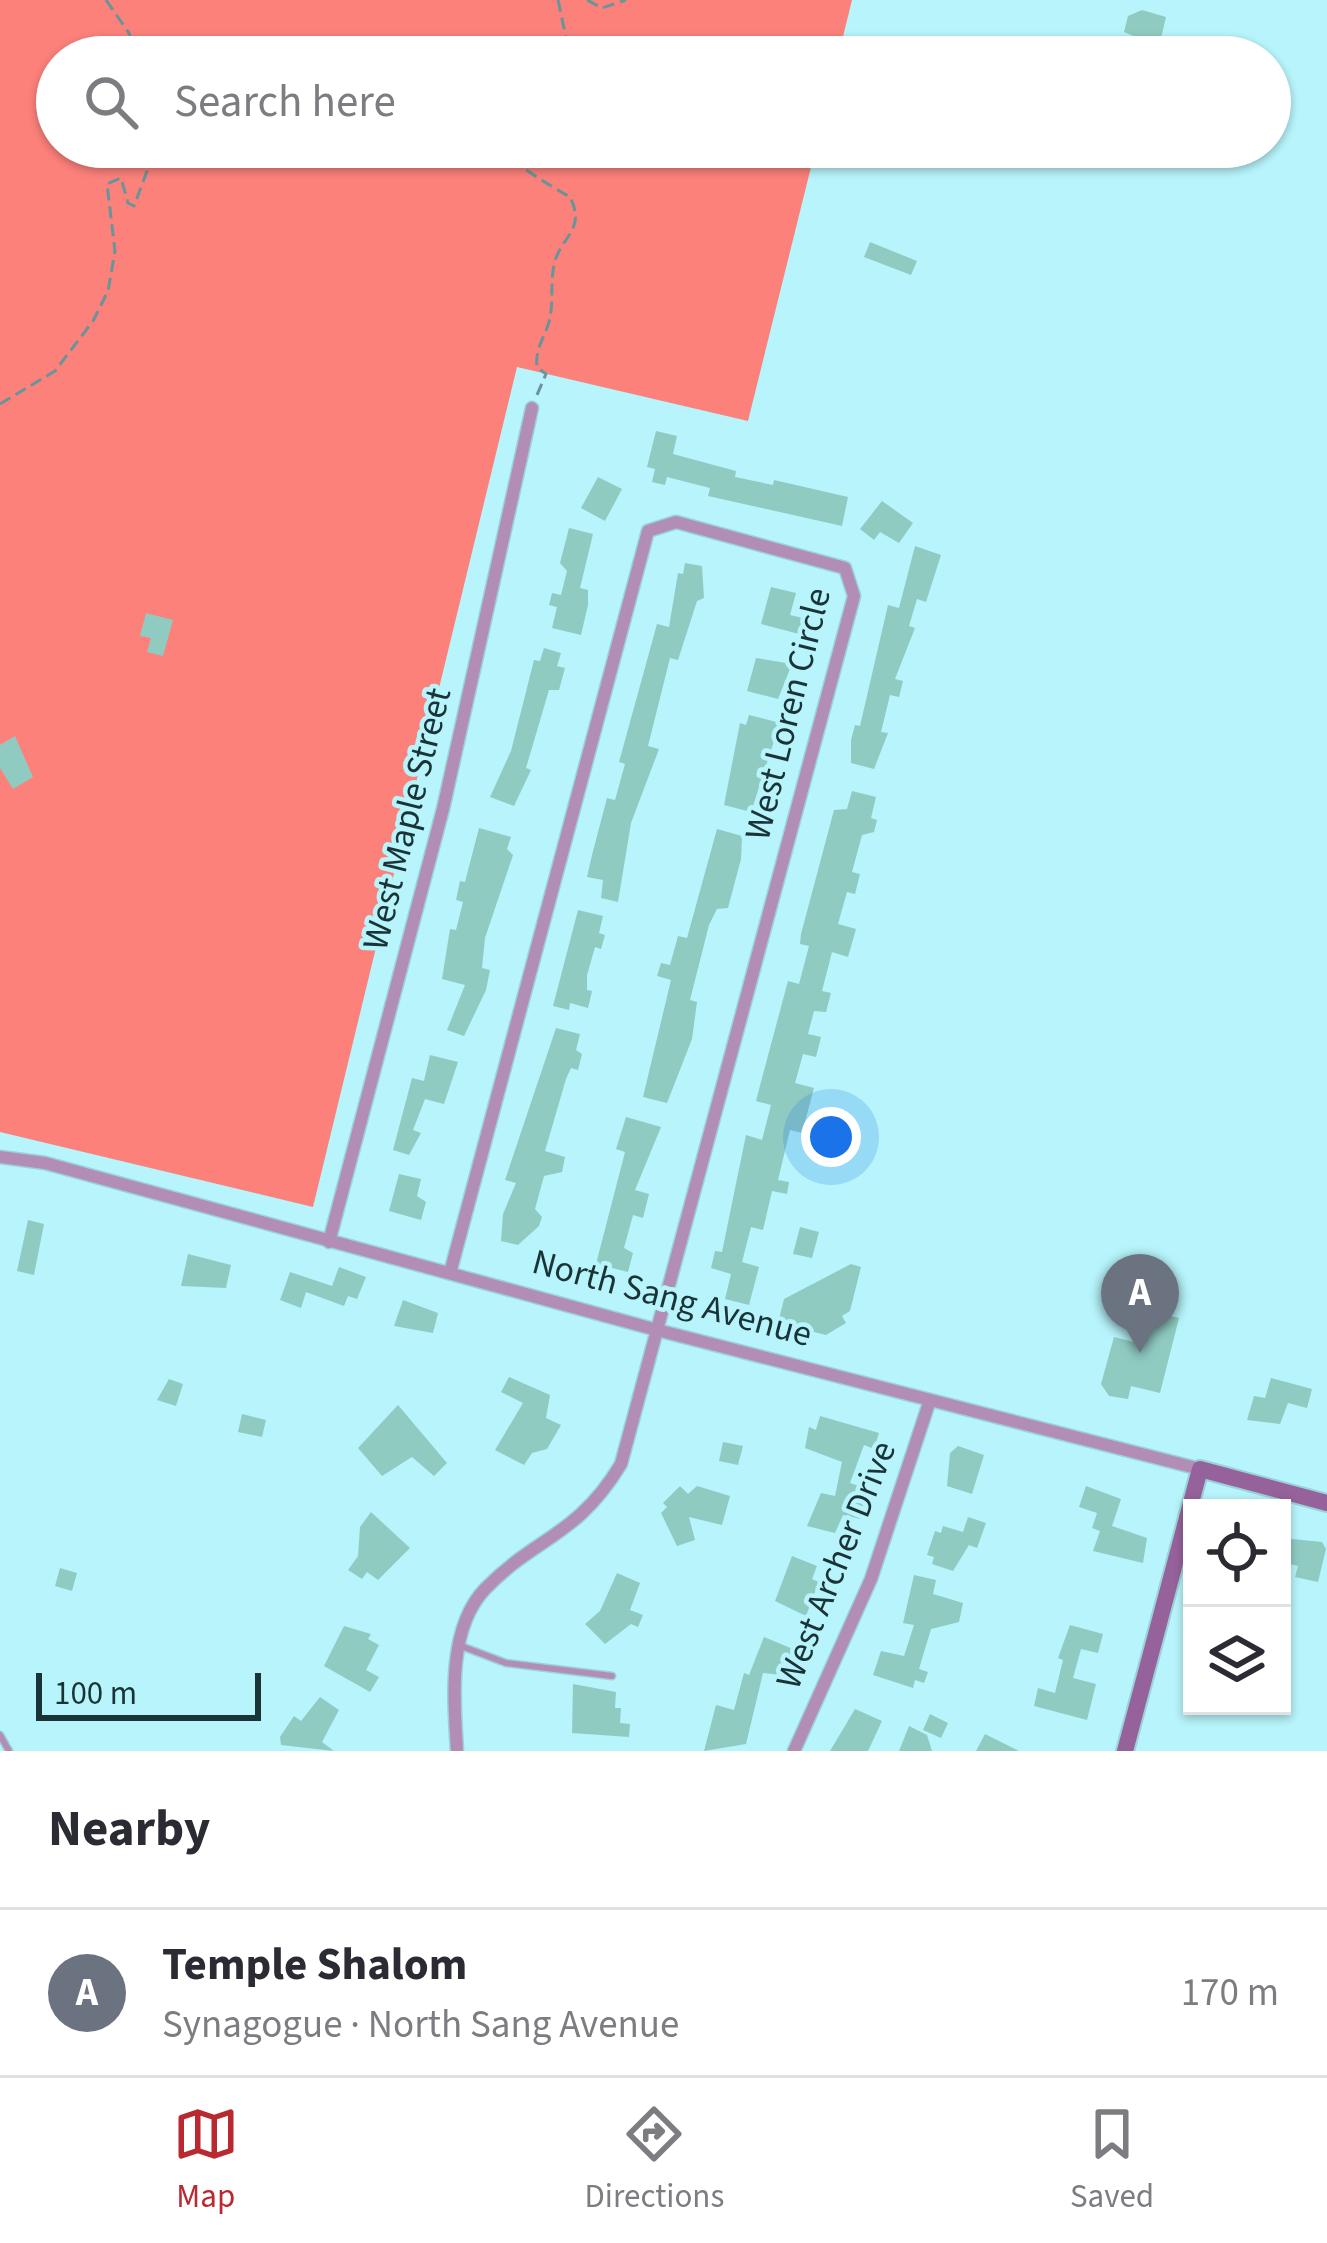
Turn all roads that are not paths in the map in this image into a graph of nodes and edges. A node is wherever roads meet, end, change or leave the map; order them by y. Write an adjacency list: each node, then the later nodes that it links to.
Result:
1 (532, 408): 3 (street, West Maple Street)
2 (0, 1157): 3 (street, North Sang Avenue)
3 (329, 1243): 4 (street, North Sang Avenue)
4 (450, 1273): 5 (street, North Sang Avenue); 5 (street, West Loren Circle)
5 (657, 1330): 6 (street, North Sang Avenue); 9 (street)
6 (930, 1400): 7 (street, North Sang Avenue); 14 (street, West Archer Drive)
7 (1200, 1469): 8 (street, North Sang Avenue); 15 (street)
8 (1327, 1503)
9 (461, 1646): 10 (lane); 13 (street)
10 (612, 1676)
11 (0, 1735): 12 (lane)
12 (9, 1751)
13 (456, 1751)
14 (794, 1751)
15 (1125, 1751)

